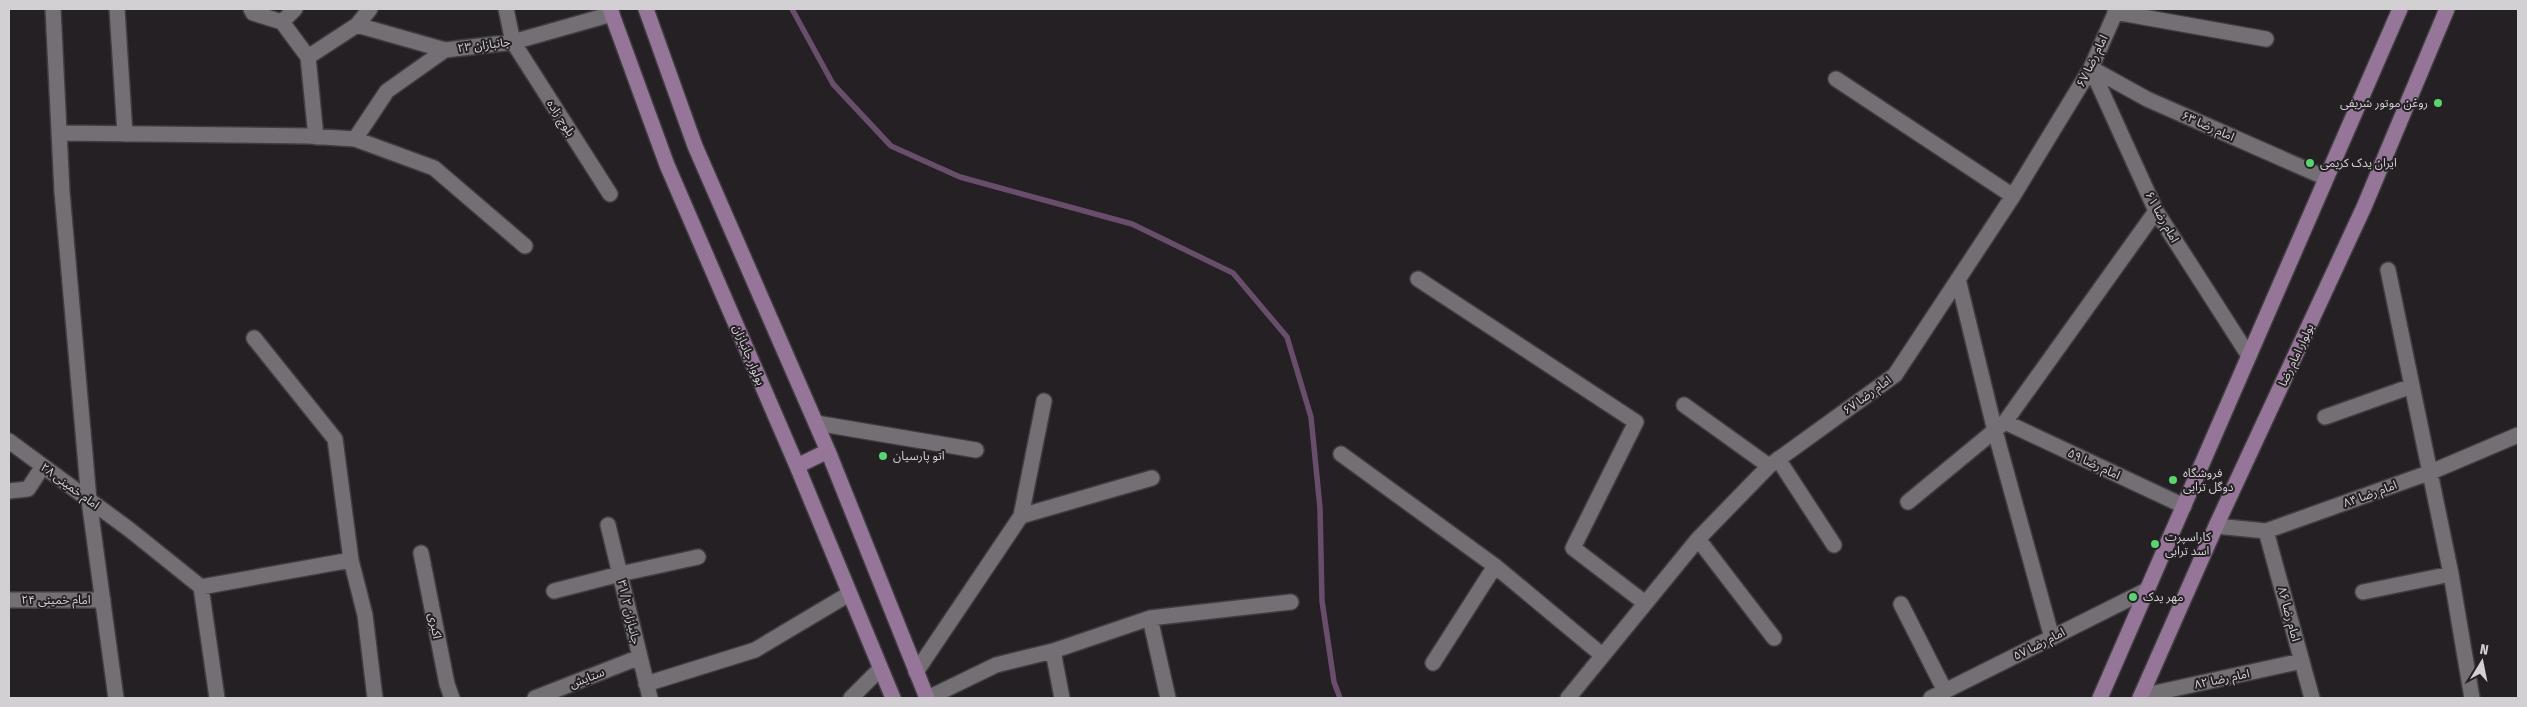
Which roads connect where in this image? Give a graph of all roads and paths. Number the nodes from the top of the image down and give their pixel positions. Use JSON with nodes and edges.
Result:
{"nodes":[{"id":1,"x":53,"y":9,"type":"edge"},
{"id":2,"x":117,"y":9,"type":"edge"},
{"id":3,"x":251,"y":9,"type":"edge"},
{"id":4,"x":295,"y":9,"type":"edge"},
{"id":5,"x":370,"y":9,"type":"edge"},
{"id":6,"x":506,"y":9,"type":"edge"},
{"id":7,"x":646,"y":9,"type":"edge"},
{"id":8,"x":2400,"y":9,"type":"edge"},
{"id":9,"x":2447,"y":9,"type":"edge"},
{"id":10,"x":2116,"y":10,"type":"edge"},
{"id":11,"x":611,"y":12,"type":"edge"},
{"id":12,"x":282,"y":22,"type":"junction"},
{"id":13,"x":357,"y":25,"type":"junction"},
{"id":14,"x":2266,"y":39,"type":"dead end"},
{"id":15,"x":513,"y":42,"type":"junction"},
{"id":16,"x":445,"y":50,"type":"junction"},
{"id":17,"x":308,"y":57,"type":"junction"},
{"id":18,"x":2091,"y":68,"type":"junction"},
{"id":19,"x":1836,"y":79,"type":"dead end"},
{"id":20,"x":59,"y":133,"type":"junction"},
{"id":21,"x":125,"y":134,"type":"junction"},
{"id":22,"x":316,"y":136,"type":"junction"},
{"id":23,"x":355,"y":139,"type":"junction"},
{"id":24,"x":2326,"y":178,"type":"junction"},
{"id":25,"x":610,"y":194,"type":"dead end"},
{"id":26,"x":2013,"y":196,"type":"junction"},
{"id":27,"x":2156,"y":212,"type":"junction"},
{"id":28,"x":525,"y":246,"type":"dead end"},
{"id":29,"x":2388,"y":270,"type":"dead end"},
{"id":30,"x":1418,"y":279,"type":"dead end"},
{"id":31,"x":1958,"y":279,"type":"junction"},
{"id":32,"x":254,"y":338,"type":"dead end"},
{"id":33,"x":2249,"y":356,"type":"junction"},
{"id":34,"x":2412,"y":386,"type":"junction"},
{"id":35,"x":1044,"y":401,"type":"dead end"},
{"id":36,"x":1684,"y":405,"type":"dead end"},
{"id":37,"x":2325,"y":417,"type":"dead end"},
{"id":38,"x":816,"y":423,"type":"junction"},
{"id":39,"x":2000,"y":426,"type":"junction"},
{"id":40,"x":2518,"y":435,"type":"edge"},
{"id":41,"x":9,"y":441,"type":"edge"},
{"id":42,"x":976,"y":450,"type":"dead end"},
{"id":43,"x":828,"y":451,"type":"junction"},
{"id":44,"x":1342,"y":454,"type":"dead end"},
{"id":45,"x":1773,"y":462,"type":"junction"},
{"id":46,"x":43,"y":466,"type":"junction"},
{"id":47,"x":797,"y":466,"type":"junction"},
{"id":48,"x":2431,"y":472,"type":"junction"},
{"id":49,"x":1152,"y":478,"type":"dead end"},
{"id":50,"x":9,"y":490,"type":"edge"},
{"id":51,"x":89,"y":500,"type":"junction"},
{"id":52,"x":1908,"y":502,"type":"dead end"},
{"id":53,"x":2184,"y":506,"type":"junction"},
{"id":54,"x":1021,"y":516,"type":"junction"},
{"id":55,"x":608,"y":525,"type":"dead end"},
{"id":56,"x":2216,"y":526,"type":"junction"},
{"id":57,"x":2266,"y":531,"type":"junction"},
{"id":58,"x":1698,"y":539,"type":"junction"},
{"id":59,"x":1834,"y":546,"type":"dead end"},
{"id":60,"x":421,"y":553,"type":"dead end"},
{"id":61,"x":698,"y":557,"type":"dead end"},
{"id":62,"x":351,"y":560,"type":"junction"},
{"id":63,"x":1495,"y":566,"type":"junction"},
{"id":64,"x":620,"y":574,"type":"junction"},
{"id":65,"x":2451,"y":574,"type":"junction"},
{"id":66,"x":201,"y":587,"type":"junction"},
{"id":67,"x":2147,"y":590,"type":"junction"},
{"id":68,"x":554,"y":591,"type":"dead end"},
{"id":69,"x":2363,"y":592,"type":"dead end"},
{"id":70,"x":849,"y":594,"type":"junction"},
{"id":71,"x":9,"y":600,"type":"edge"},
{"id":72,"x":103,"y":600,"type":"junction"},
{"id":73,"x":1291,"y":602,"type":"dead end"},
{"id":74,"x":1645,"y":603,"type":"junction"},
{"id":75,"x":1901,"y":604,"type":"dead end"},
{"id":76,"x":1150,"y":618,"type":"junction"},
{"id":77,"x":1774,"y":638,"type":"dead end"},
{"id":78,"x":2052,"y":638,"type":"junction"},
{"id":79,"x":1052,"y":652,"type":"junction"},
{"id":80,"x":1602,"y":655,"type":"junction"},
{"id":81,"x":640,"y":657,"type":"junction"},
{"id":82,"x":2302,"y":661,"type":"junction"},
{"id":83,"x":1433,"y":663,"type":"dead end"},
{"id":84,"x":880,"y":668,"type":"junction"},
{"id":85,"x":916,"y":672,"type":"junction"},
{"id":86,"x":648,"y":691,"type":"edge"},
{"id":87,"x":1938,"y":695,"type":"edge"},
{"id":88,"x":2141,"y":697,"type":"edge"},
{"id":89,"x":116,"y":698,"type":"edge"},
{"id":90,"x":217,"y":698,"type":"edge"},
{"id":91,"x":375,"y":698,"type":"edge"},
{"id":92,"x":452,"y":698,"type":"edge"},
{"id":93,"x":535,"y":698,"type":"edge"},
{"id":94,"x":851,"y":698,"type":"edge"},
{"id":95,"x":893,"y":698,"type":"edge"},
{"id":96,"x":927,"y":698,"type":"edge"},
{"id":97,"x":1062,"y":698,"type":"edge"},
{"id":98,"x":1168,"y":698,"type":"edge"},
{"id":99,"x":1568,"y":698,"type":"edge"},
{"id":100,"x":2100,"y":698,"type":"edge"},
{"id":101,"x":2312,"y":698,"type":"edge"},
{"id":102,"x":2472,"y":698,"type":"edge"}],
"edges":[{"from":1,"to":20,"type":"street"},
{"from":2,"to":21,"type":"street"},
{"from":3,"to":12,"type":"street"},
{"from":4,"to":12,"type":"street"},
{"from":5,"to":13,"type":"street"},
{"from":6,"to":15,"type":"street"},
{"from":7,"to":38,"type":"main road"},
{"from":8,"to":24,"type":"main road"},
{"from":9,"to":56,"type":"main road","name":"بولوار امام رضا"},
{"from":10,"to":14,"type":"street"},
{"from":10,"to":18,"type":"street","name":"امام رضا ۶۷"},
{"from":11,"to":15,"type":"street","name":"جانبازان ۲۳"},
{"from":11,"to":47,"type":"main road","name":"بولوار جانبازان"},
{"from":12,"to":17,"type":"street"},
{"from":13,"to":16,"type":"street","name":"جانبازان ۲۳"},
{"from":13,"to":17,"type":"street"},
{"from":15,"to":16,"type":"street","name":"جانبازان ۲۳"},
{"from":15,"to":25,"type":"street","name":"بلوچ زاده"},
{"from":16,"to":23,"type":"street"},
{"from":17,"to":22,"type":"street"},
{"from":18,"to":24,"type":"street","name":"امام رضا ۶۳"},
{"from":18,"to":26,"type":"street","name":"امام رضا ۶۷"},
{"from":18,"to":27,"type":"street","name":"امام رضا ۶۱"},
{"from":19,"to":26,"type":"street"},
{"from":20,"to":21,"type":"street"},
{"from":20,"to":51,"type":"street"},
{"from":21,"to":22,"type":"street"},
{"from":22,"to":23,"type":"street"},
{"from":23,"to":28,"type":"street"},
{"from":24,"to":33,"type":"main road"},
{"from":26,"to":31,"type":"street","name":"امام رضا ۶۷"},
{"from":27,"to":33,"type":"street","name":"امام رضا ۶۱"},
{"from":27,"to":39,"type":"street"},
{"from":29,"to":34,"type":"street"},
{"from":30,"to":74,"type":"street"},
{"from":31,"to":39,"type":"street"},
{"from":31,"to":45,"type":"street","name":"امام رضا ۶۷"},
{"from":32,"to":62,"type":"street"},
{"from":33,"to":53,"type":"main road"},
{"from":34,"to":37,"type":"street"},
{"from":34,"to":48,"type":"street"},
{"from":35,"to":54,"type":"street"},
{"from":36,"to":45,"type":"street"},
{"from":38,"to":42,"type":"street"},
{"from":38,"to":43,"type":"main road"},
{"from":39,"to":52,"type":"street"},
{"from":39,"to":53,"type":"street","name":"امام رضا ۵۹"},
{"from":39,"to":78,"type":"street"},
{"from":40,"to":48,"type":"street","name":"امام رضا ۸۴"},
{"from":41,"to":46,"type":"street","name":"امام خمینی ۲۸"},
{"from":43,"to":47,"type":"main road"},
{"from":43,"to":85,"type":"main road"},
{"from":44,"to":63,"type":"street"},
{"from":45,"to":58,"type":"street","name":"امام رضا ۶۷"},
{"from":45,"to":59,"type":"street"},
{"from":46,"to":50,"type":"street"},
{"from":46,"to":51,"type":"street","name":"امام خمینی ۲۸"},
{"from":47,"to":70,"type":"main road","name":"بولوار جانبازان"},
{"from":48,"to":57,"type":"street","name":"امام رضا ۸۴"},
{"from":48,"to":65,"type":"street"},
{"from":49,"to":54,"type":"street"},
{"from":51,"to":66,"type":"street","name":"امام خمینی ۲۸"},
{"from":51,"to":72,"type":"street"},
{"from":53,"to":67,"type":"main road"},
{"from":54,"to":85,"type":"street"},
{"from":55,"to":64,"type":"street","name":"جانبازان ۳۱/۲"},
{"from":56,"to":57,"type":"street","name":"امام رضا ۸۴"},
{"from":56,"to":88,"type":"main road","name":"بولوار امام رضا"},
{"from":57,"to":82,"type":"street","name":"امام رضا ۸۶"},
{"from":58,"to":74,"type":"street","name":"امام رضا ۶۷"},
{"from":58,"to":77,"type":"street"},
{"from":60,"to":92,"type":"street","name":"اکبری"},
{"from":61,"to":64,"type":"street"},
{"from":62,"to":66,"type":"street"},
{"from":62,"to":91,"type":"street"},
{"from":63,"to":80,"type":"street"},
{"from":63,"to":83,"type":"street"},
{"from":64,"to":68,"type":"street"},
{"from":64,"to":81,"type":"street","name":"جانبازان ۳۱/۲"},
{"from":65,"to":69,"type":"street"},
{"from":65,"to":102,"type":"street"},
{"from":66,"to":90,"type":"street"},
{"from":67,"to":78,"type":"street","name":"امام رضا ۵۷"},
{"from":67,"to":100,"type":"main road"},
{"from":70,"to":84,"type":"main road","name":"بولوار جانبازان"},
{"from":70,"to":86,"type":"street"},
{"from":71,"to":72,"type":"street","name":"امام خمینی ۲۴"},
{"from":72,"to":89,"type":"street"},
{"from":73,"to":76,"type":"street"},
{"from":74,"to":80,"type":"street","name":"امام رضا ۶۷"},
{"from":75,"to":87,"type":"street"},
{"from":76,"to":79,"type":"street"},
{"from":76,"to":98,"type":"street"},
{"from":78,"to":87,"type":"street","name":"امام رضا ۵۷"},
{"from":79,"to":96,"type":"street"},
{"from":79,"to":97,"type":"street"},
{"from":80,"to":99,"type":"street","name":"امام رضا ۶۷"},
{"from":81,"to":86,"type":"street","name":"جانبازان ۳۱/۲"},
{"from":81,"to":93,"type":"street","name":"ستایش"},
{"from":82,"to":88,"type":"street","name":"امام رضا ۸۲"},
{"from":82,"to":101,"type":"street","name":"امام رضا ۸۶"},
{"from":84,"to":94,"type":"street"},
{"from":84,"to":95,"type":"main road","name":"بولوار جانبازان"},
{"from":85,"to":96,"type":"main road"}]}
